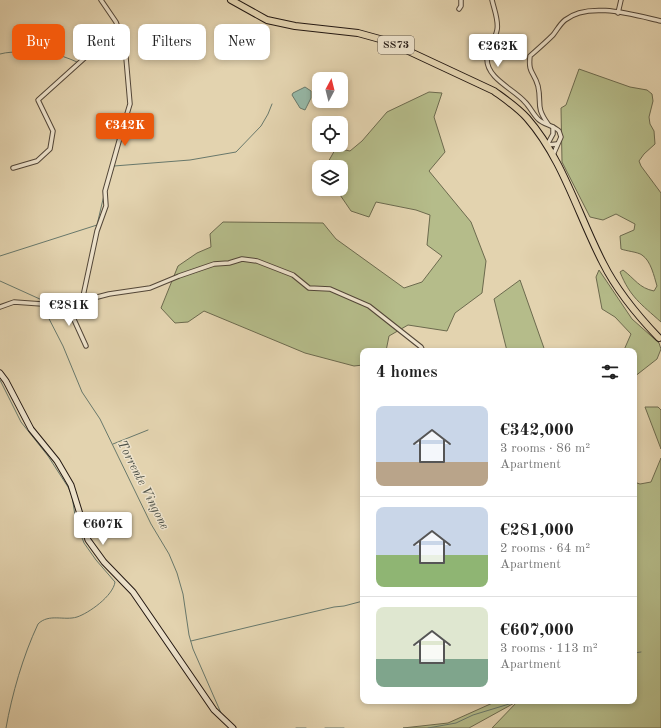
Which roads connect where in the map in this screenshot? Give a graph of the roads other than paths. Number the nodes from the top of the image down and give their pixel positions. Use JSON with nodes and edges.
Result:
{"nodes":[{"id":1,"x":101,"y":0,"type":"edge"},
{"id":2,"x":231,"y":0,"type":"edge"},
{"id":3,"x":461,"y":0,"type":"edge"},
{"id":4,"x":492,"y":0,"type":"edge"},
{"id":5,"x":621,"y":0,"type":"edge"},
{"id":6,"x":459,"y":10,"type":"dead end"},
{"id":7,"x":618,"y":13,"type":"junction"},
{"id":8,"x":661,"y":21,"type":"edge"},
{"id":9,"x":117,"y":24,"type":"edge"},
{"id":10,"x":82,"y":60,"type":"edge"},
{"id":11,"x":126,"y":60,"type":"edge"},
{"id":12,"x":548,"y":124,"type":"junction"},
{"id":13,"x":553,"y":127,"type":"junction"},
{"id":14,"x":541,"y":136,"type":"junction"},
{"id":15,"x":551,"y":138,"type":"junction"},
{"id":16,"x":557,"y":144,"type":"junction"},
{"id":17,"x":547,"y":145,"type":"junction"},
{"id":18,"x":553,"y":156,"type":"junction"},
{"id":19,"x":13,"y":168,"type":"dead end"},
{"id":20,"x":82,"y":301,"type":"junction"},
{"id":21,"x":66,"y":302,"type":"junction"},
{"id":22,"x":0,"y":307,"type":"edge"},
{"id":23,"x":659,"y":338,"type":"dead end"},
{"id":24,"x":86,"y":346,"type":"dead end"},
{"id":25,"x":422,"y":348,"type":"edge"},
{"id":26,"x":0,"y":373,"type":"edge"},
{"id":27,"x":234,"y":728,"type":"edge"}],
"edges":[{"from":1,"to":9,"type":"street"},
{"from":2,"to":14,"type":"main road","number":"SS73"},
{"from":3,"to":6,"type":"street"},
{"from":4,"to":12,"type":"street"},
{"from":5,"to":7,"type":"street"},
{"from":7,"to":8,"type":"street"},
{"from":7,"to":12,"type":"street"},
{"from":10,"to":19,"type":"street"},
{"from":11,"to":20,"type":"street"},
{"from":12,"to":13,"type":"street"},
{"from":13,"to":15,"type":"street"},
{"from":13,"to":16,"type":"street"},
{"from":14,"to":15,"type":"street"},
{"from":14,"to":17,"type":"main road","number":"SS73"},
{"from":15,"to":17,"type":"street"},
{"from":16,"to":17,"type":"street"},
{"from":16,"to":18,"type":"street"},
{"from":17,"to":18,"type":"main road","number":"SS73"},
{"from":18,"to":23,"type":"main road","number":"SS73"},
{"from":20,"to":21,"type":"street"},
{"from":20,"to":25,"type":"street"},
{"from":21,"to":22,"type":"street"},
{"from":21,"to":24,"type":"street"},
{"from":26,"to":27,"type":"street"}]}
